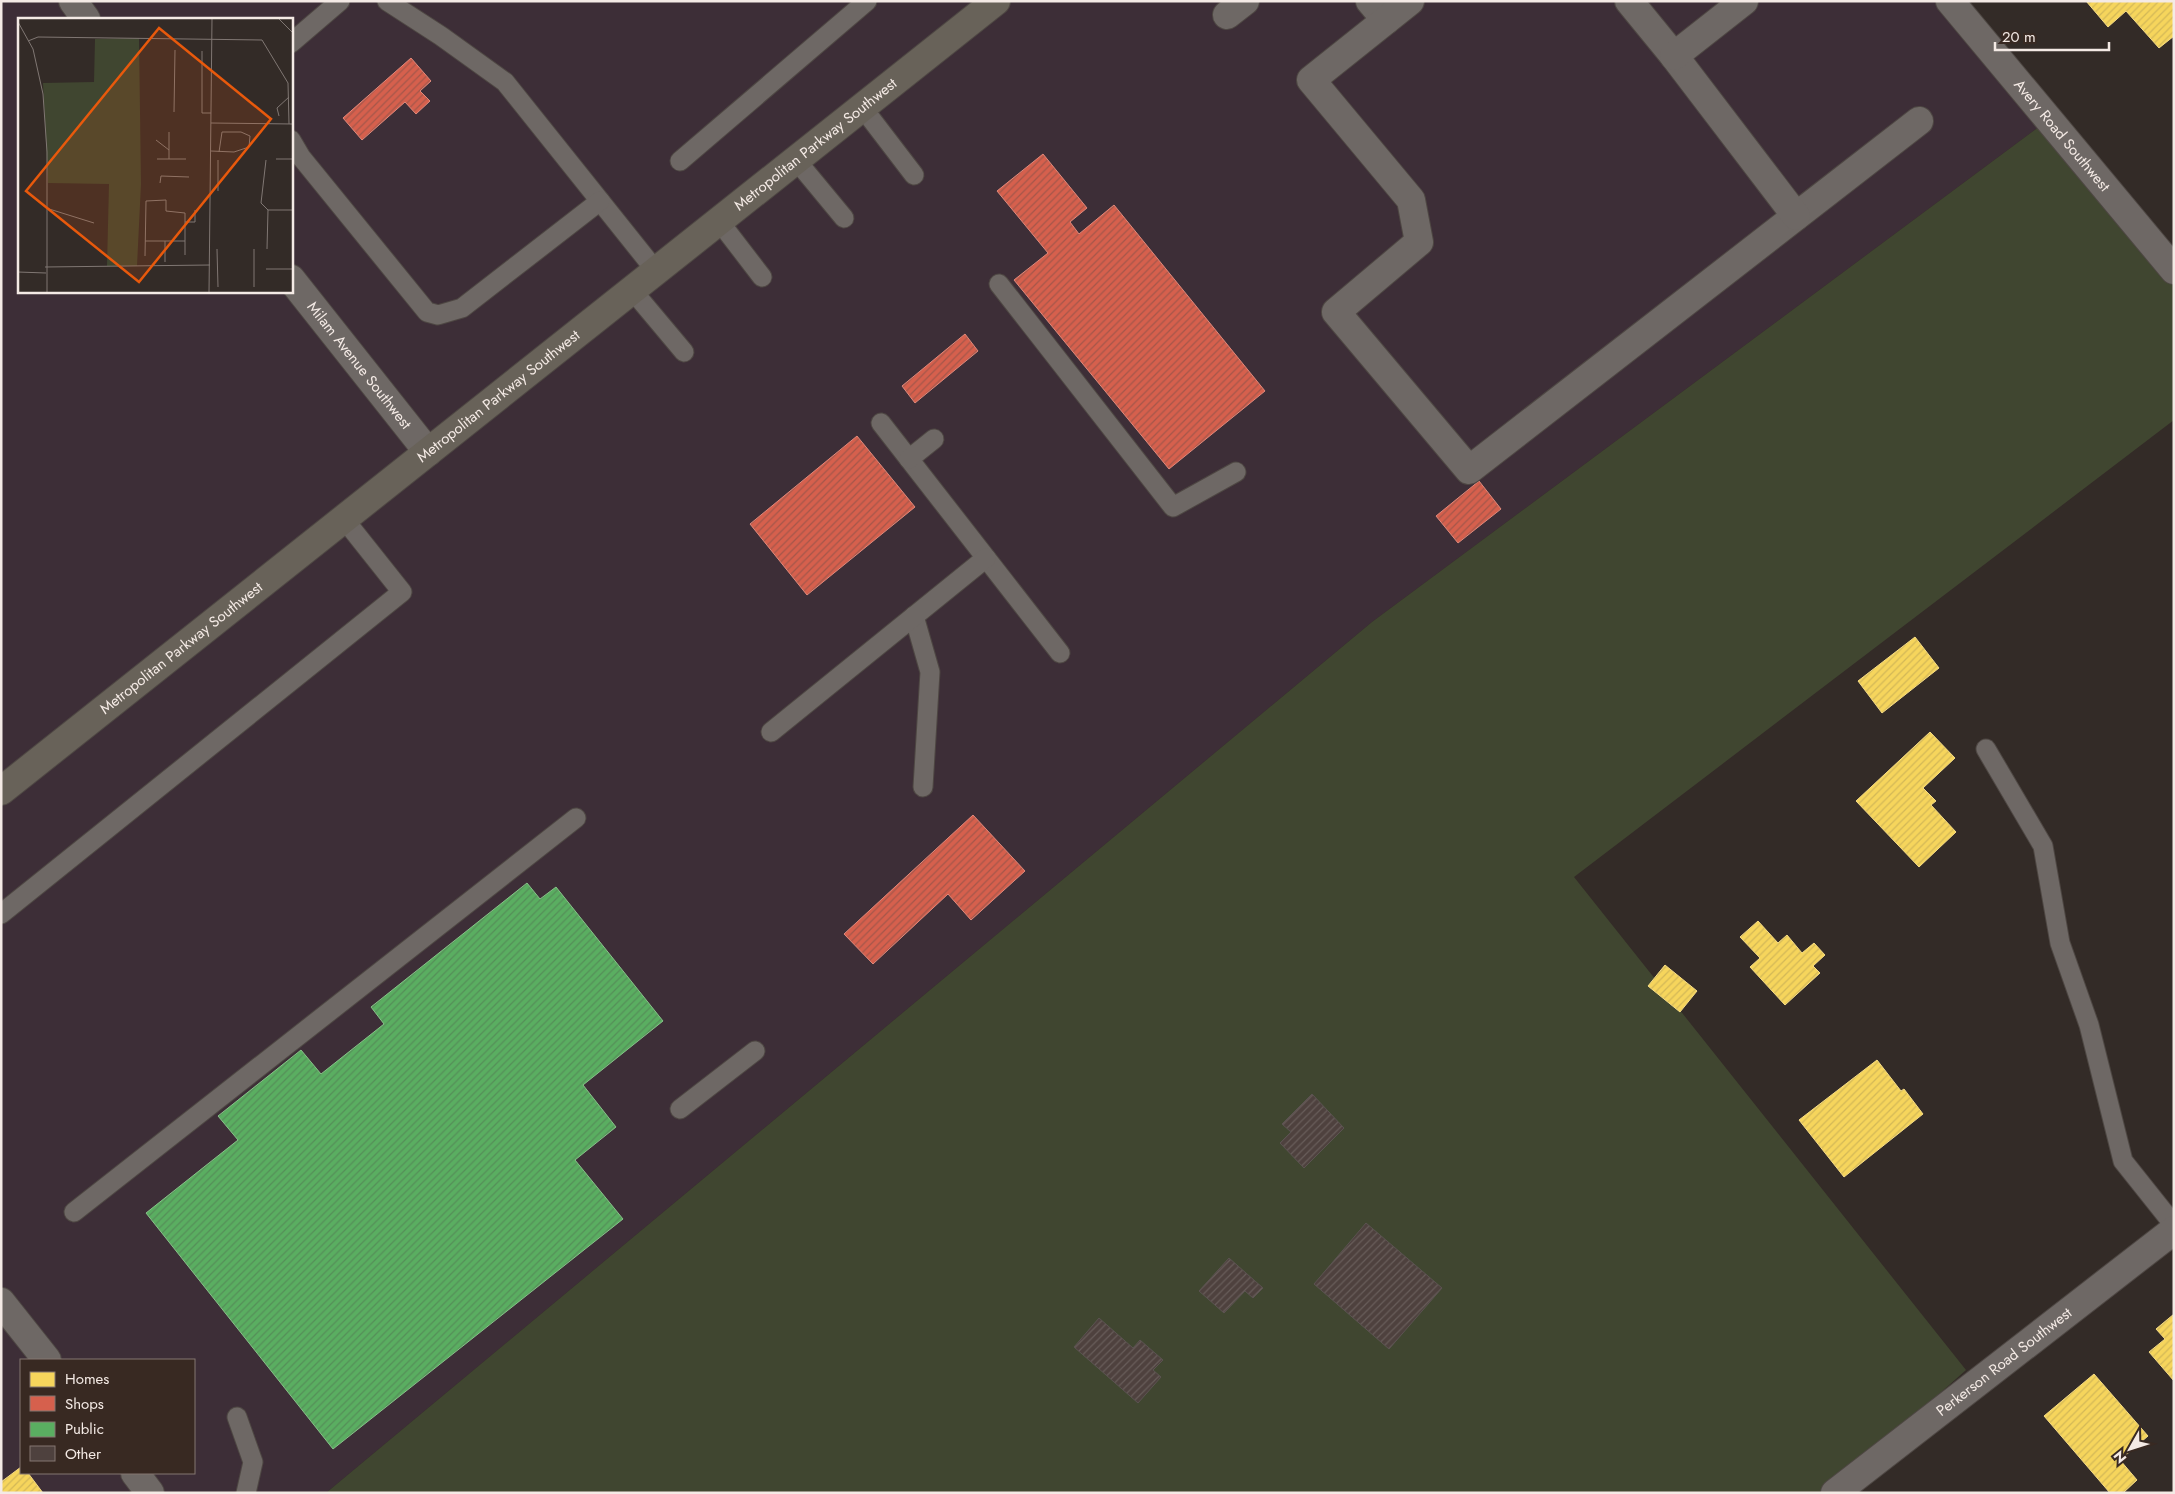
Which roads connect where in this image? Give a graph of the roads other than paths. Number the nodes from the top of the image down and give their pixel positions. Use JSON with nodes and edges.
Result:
{"nodes":[{"id":1,"x":73,"y":1,"type":"edge"},
{"id":2,"x":340,"y":1,"type":"edge"},
{"id":3,"x":387,"y":1,"type":"edge"},
{"id":4,"x":868,"y":1,"type":"edge"},
{"id":5,"x":996,"y":1,"type":"edge"},
{"id":6,"x":1410,"y":1,"type":"edge"},
{"id":7,"x":1629,"y":1,"type":"edge"},
{"id":8,"x":1744,"y":1,"type":"edge"},
{"id":9,"x":1950,"y":1,"type":"edge"},
{"id":10,"x":1378,"y":11,"type":"edge"},
{"id":11,"x":85,"y":18,"type":"edge"},
{"id":12,"x":292,"y":42,"type":"edge"},
{"id":13,"x":1674,"y":56,"type":"junction"},
{"id":14,"x":862,"y":107,"type":"junction"},
{"id":15,"x":1919,"y":121,"type":"dead end"},
{"id":16,"x":292,"y":142,"type":"edge"},
{"id":17,"x":796,"y":160,"type":"junction"},
{"id":18,"x":680,"y":161,"type":"dead end"},
{"id":19,"x":914,"y":176,"type":"dead end"},
{"id":20,"x":600,"y":201,"type":"junction"},
{"id":21,"x":1796,"y":216,"type":"junction"},
{"id":22,"x":844,"y":218,"type":"dead end"},
{"id":23,"x":719,"y":221,"type":"junction"},
{"id":24,"x":2174,"y":270,"type":"edge"},
{"id":25,"x":656,"y":271,"type":"junction"},
{"id":26,"x":762,"y":277,"type":"dead end"},
{"id":27,"x":292,"y":280,"type":"edge"},
{"id":28,"x":999,"y":284,"type":"dead end"},
{"id":29,"x":632,"y":290,"type":"junction"},
{"id":30,"x":684,"y":352,"type":"dead end"},
{"id":31,"x":880,"y":423,"type":"dead end"},
{"id":32,"x":934,"y":439,"type":"dead end"},
{"id":33,"x":428,"y":452,"type":"junction"},
{"id":34,"x":909,"y":459,"type":"junction"},
{"id":35,"x":1236,"y":472,"type":"dead end"},
{"id":36,"x":344,"y":519,"type":"junction"},
{"id":37,"x":986,"y":558,"type":"junction"},
{"id":38,"x":914,"y":616,"type":"junction"},
{"id":39,"x":1060,"y":653,"type":"dead end"},
{"id":40,"x":771,"y":732,"type":"dead end"},
{"id":41,"x":1986,"y":749,"type":"dead end"},
{"id":42,"x":923,"y":787,"type":"dead end"},
{"id":43,"x":1,"y":791,"type":"edge"},
{"id":44,"x":576,"y":818,"type":"dead end"},
{"id":45,"x":1,"y":914,"type":"edge"},
{"id":46,"x":755,"y":1051,"type":"dead end"},
{"id":47,"x":680,"y":1109,"type":"dead end"},
{"id":48,"x":74,"y":1212,"type":"dead end"},
{"id":49,"x":2174,"y":1225,"type":"edge"},
{"id":50,"x":2174,"y":1230,"type":"edge"},
{"id":51,"x":1,"y":1302,"type":"edge"},
{"id":52,"x":46,"y":1359,"type":"edge"},
{"id":53,"x":237,"y":1417,"type":"dead end"},
{"id":54,"x":136,"y":1474,"type":"edge"},
{"id":55,"x":150,"y":1493,"type":"edge"},
{"id":56,"x":246,"y":1493,"type":"edge"},
{"id":57,"x":1835,"y":1493,"type":"edge"}],
"edges":[{"from":1,"to":11,"type":"street"},
{"from":2,"to":12,"type":"lane"},
{"from":3,"to":20,"type":"lane"},
{"from":4,"to":18,"type":"lane"},
{"from":5,"to":14,"type":"main road","name":"Metropolitan Parkway Southwest"},
{"from":6,"to":10,"type":"street"},
{"from":7,"to":13,"type":"street"},
{"from":8,"to":13,"type":"street"},
{"from":9,"to":24,"type":"street","name":"Avery Road Southwest"},
{"from":10,"to":21,"type":"street"},
{"from":13,"to":21,"type":"street"},
{"from":14,"to":17,"type":"main road","name":"Metropolitan Parkway Southwest"},
{"from":14,"to":19,"type":"lane"},
{"from":15,"to":21,"type":"street"},
{"from":16,"to":20,"type":"lane"},
{"from":17,"to":22,"type":"lane"},
{"from":17,"to":23,"type":"main road","name":"Metropolitan Parkway Southwest"},
{"from":20,"to":25,"type":"lane"},
{"from":23,"to":25,"type":"main road","name":"Metropolitan Parkway Southwest"},
{"from":23,"to":26,"type":"lane"},
{"from":25,"to":29,"type":"main road","name":"Metropolitan Parkway Southwest"},
{"from":27,"to":33,"type":"street","name":"Milam Avenue Southwest"},
{"from":28,"to":35,"type":"lane"},
{"from":29,"to":30,"type":"lane"},
{"from":29,"to":33,"type":"main road","name":"Metropolitan Parkway Southwest"},
{"from":31,"to":34,"type":"lane"},
{"from":32,"to":34,"type":"lane"},
{"from":33,"to":36,"type":"main road","name":"Metropolitan Parkway Southwest"},
{"from":34,"to":37,"type":"lane"},
{"from":36,"to":43,"type":"main road","name":"Metropolitan Parkway Southwest"},
{"from":36,"to":45,"type":"lane"},
{"from":37,"to":38,"type":"lane"},
{"from":37,"to":39,"type":"lane"},
{"from":38,"to":40,"type":"lane"},
{"from":38,"to":42,"type":"lane"},
{"from":41,"to":49,"type":"lane"},
{"from":44,"to":48,"type":"lane"},
{"from":46,"to":47,"type":"lane"},
{"from":50,"to":57,"type":"street","name":"Perkerson Road Southwest"},
{"from":51,"to":52,"type":"street"},
{"from":53,"to":56,"type":"lane"},
{"from":54,"to":55,"type":"street"}]}
